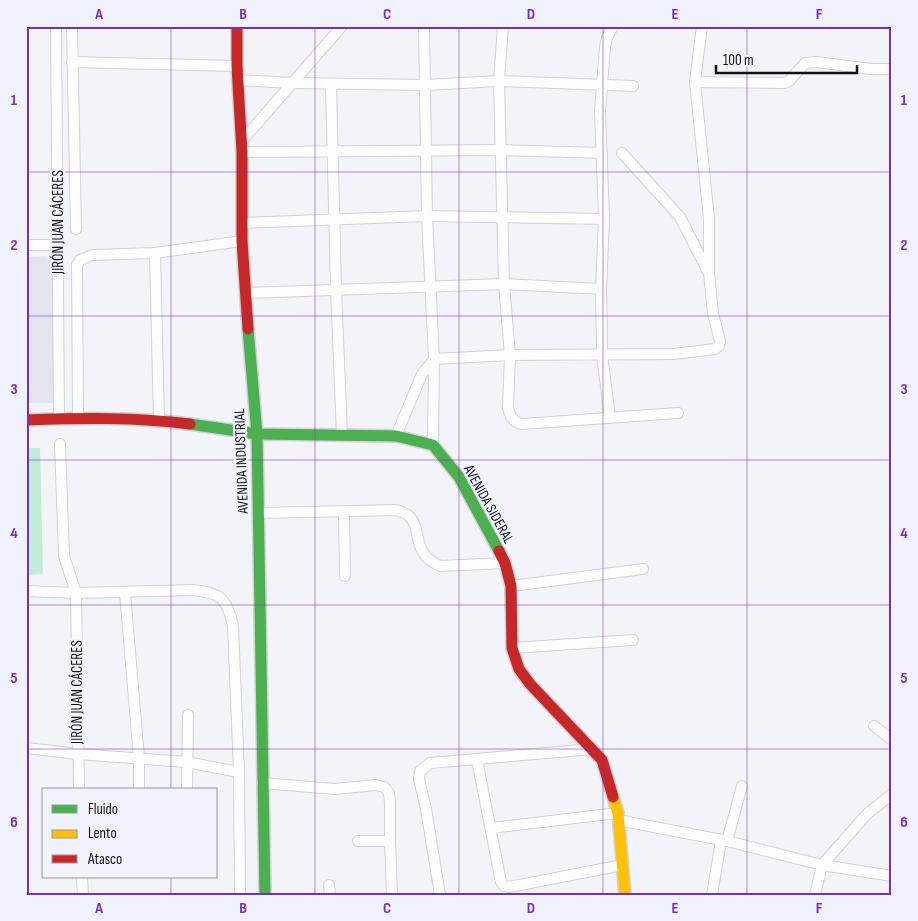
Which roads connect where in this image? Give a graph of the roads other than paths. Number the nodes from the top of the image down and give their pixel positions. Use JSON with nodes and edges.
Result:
{"nodes":[{"id":1,"x":56,"y":26,"type":"edge"},
{"id":2,"x":72,"y":26,"type":"edge"},
{"id":3,"x":237,"y":26,"type":"edge"},
{"id":4,"x":342,"y":26,"type":"edge"},
{"id":5,"x":424,"y":26,"type":"edge"},
{"id":6,"x":503,"y":26,"type":"edge"},
{"id":7,"x":613,"y":26,"type":"edge"},
{"id":8,"x":702,"y":26,"type":"edge"},
{"id":9,"x":72,"y":62,"type":"junction"},
{"id":10,"x":237,"y":66,"type":"junction"},
{"id":11,"x":892,"y":69,"type":"edge"},
{"id":12,"x":238,"y":80,"type":"junction"},
{"id":13,"x":499,"y":81,"type":"junction"},
{"id":14,"x":695,"y":82,"type":"junction"},
{"id":15,"x":293,"y":83,"type":"junction"},
{"id":16,"x":331,"y":84,"type":"junction"},
{"id":17,"x":601,"y":84,"type":"junction"},
{"id":18,"x":426,"y":85,"type":"junction"},
{"id":19,"x":633,"y":86,"type":"dead end"},
{"id":20,"x":242,"y":147,"type":"junction"},
{"id":21,"x":501,"y":150,"type":"junction"},
{"id":22,"x":426,"y":151,"type":"junction"},
{"id":23,"x":332,"y":152,"type":"junction"},
{"id":24,"x":602,"y":153,"type":"junction"},
{"id":25,"x":622,"y":153,"type":"dead end"},
{"id":26,"x":427,"y":216,"type":"junction"},
{"id":27,"x":502,"y":217,"type":"junction"},
{"id":28,"x":334,"y":220,"type":"junction"},
{"id":29,"x":604,"y":220,"type":"junction"},
{"id":30,"x":242,"y":223,"type":"junction"},
{"id":31,"x":76,"y":229,"type":"dead end"},
{"id":32,"x":242,"y":241,"type":"junction"},
{"id":33,"x":26,"y":245,"type":"edge"},
{"id":34,"x":58,"y":245,"type":"junction"},
{"id":35,"x":155,"y":253,"type":"junction"},
{"id":36,"x":709,"y":273,"type":"junction"},
{"id":37,"x":504,"y":284,"type":"junction"},
{"id":38,"x":430,"y":288,"type":"junction"},
{"id":39,"x":336,"y":289,"type":"junction"},
{"id":40,"x":601,"y":289,"type":"junction"},
{"id":41,"x":244,"y":293,"type":"junction"},
{"id":42,"x":510,"y":355,"type":"junction"},
{"id":43,"x":602,"y":355,"type":"junction"},
{"id":44,"x":434,"y":359,"type":"junction"},
{"id":45,"x":678,"y":413,"type":"dead end"},
{"id":46,"x":59,"y":418,"type":"junction"},
{"id":47,"x":78,"y":418,"type":"junction"},
{"id":48,"x":610,"y":418,"type":"junction"},
{"id":49,"x":26,"y":420,"type":"edge"},
{"id":50,"x":159,"y":420,"type":"junction"},
{"id":51,"x":257,"y":434,"type":"junction"},
{"id":52,"x":342,"y":435,"type":"junction"},
{"id":53,"x":396,"y":436,"type":"junction"},
{"id":54,"x":60,"y":444,"type":"dead end"},
{"id":55,"x":433,"y":445,"type":"junction"},
{"id":56,"x":344,"y":512,"type":"junction"},
{"id":57,"x":259,"y":513,"type":"junction"},
{"id":58,"x":505,"y":563,"type":"junction"},
{"id":59,"x":643,"y":569,"type":"dead end"},
{"id":60,"x":345,"y":576,"type":"dead end"},
{"id":61,"x":511,"y":586,"type":"junction"},
{"id":62,"x":26,"y":591,"type":"edge"},
{"id":63,"x":76,"y":593,"type":"junction"},
{"id":64,"x":125,"y":593,"type":"junction"},
{"id":65,"x":632,"y":640,"type":"dead end"},
{"id":66,"x":512,"y":648,"type":"junction"},
{"id":67,"x":188,"y":715,"type":"dead end"},
{"id":68,"x":874,"y":726,"type":"dead end"},
{"id":69,"x":892,"y":740,"type":"edge"},
{"id":70,"x":26,"y":748,"type":"edge"},
{"id":71,"x":593,"y":749,"type":"junction"},
{"id":72,"x":78,"y":754,"type":"junction"},
{"id":73,"x":139,"y":758,"type":"junction"},
{"id":74,"x":477,"y":760,"type":"junction"},
{"id":75,"x":186,"y":762,"type":"junction"},
{"id":76,"x":239,"y":772,"type":"junction"},
{"id":77,"x":262,"y":783,"type":"junction"},
{"id":78,"x":742,"y":786,"type":"dead end"},
{"id":79,"x":79,"y":788,"type":"edge"},
{"id":80,"x":138,"y":788,"type":"edge"},
{"id":81,"x":187,"y":788,"type":"edge"},
{"id":82,"x":892,"y":794,"type":"edge"},
{"id":83,"x":618,"y":816,"type":"junction"},
{"id":84,"x":491,"y":828,"type":"junction"},
{"id":85,"x":358,"y":841,"type":"dead end"},
{"id":86,"x":390,"y":841,"type":"junction"},
{"id":87,"x":724,"y":841,"type":"junction"},
{"id":88,"x":623,"y":865,"type":"junction"},
{"id":89,"x":822,"y":866,"type":"junction"},
{"id":90,"x":892,"y":876,"type":"edge"},
{"id":91,"x":82,"y":878,"type":"edge"},
{"id":92,"x":83,"y":895,"type":"edge"},
{"id":93,"x":240,"y":895,"type":"edge"},
{"id":94,"x":265,"y":895,"type":"edge"},
{"id":95,"x":392,"y":895,"type":"edge"},
{"id":96,"x":440,"y":895,"type":"edge"},
{"id":97,"x":625,"y":895,"type":"edge"},
{"id":98,"x":712,"y":895,"type":"edge"},
{"id":99,"x":815,"y":895,"type":"edge"}],
"edges":[{"from":1,"to":34,"type":"street","name":"JIRÓN JUAN CÁCERES"},
{"from":2,"to":9,"type":"street","name":"JIRÓN JUAN CÁCERES"},
{"from":3,"to":10,"type":"street","name":"AVENIDA INDUSTRIAL"},
{"from":4,"to":15,"type":"street"},
{"from":5,"to":18,"type":"street"},
{"from":6,"to":13,"type":"street"},
{"from":7,"to":17,"type":"street"},
{"from":8,"to":14,"type":"street"},
{"from":9,"to":10,"type":"street"},
{"from":9,"to":31,"type":"street","name":"JIRÓN JUAN CÁCERES"},
{"from":10,"to":12,"type":"street","name":"AVENIDA INDUSTRIAL"},
{"from":11,"to":14,"type":"street"},
{"from":12,"to":15,"type":"street"},
{"from":12,"to":20,"type":"street","name":"AVENIDA INDUSTRIAL"},
{"from":13,"to":17,"type":"street"},
{"from":13,"to":18,"type":"street"},
{"from":13,"to":21,"type":"street"},
{"from":14,"to":36,"type":"street"},
{"from":15,"to":16,"type":"street"},
{"from":15,"to":20,"type":"street"},
{"from":16,"to":18,"type":"street"},
{"from":16,"to":23,"type":"street"},
{"from":17,"to":19,"type":"street"},
{"from":17,"to":24,"type":"street"},
{"from":18,"to":22,"type":"street"},
{"from":20,"to":23,"type":"street"},
{"from":20,"to":30,"type":"street","name":"AVENIDA INDUSTRIAL"},
{"from":21,"to":22,"type":"street"},
{"from":21,"to":24,"type":"street"},
{"from":21,"to":27,"type":"street"},
{"from":22,"to":23,"type":"street"},
{"from":22,"to":26,"type":"street"},
{"from":23,"to":28,"type":"street"},
{"from":24,"to":29,"type":"street"},
{"from":25,"to":36,"type":"street"},
{"from":26,"to":27,"type":"street"},
{"from":26,"to":28,"type":"street"},
{"from":26,"to":38,"type":"street"},
{"from":27,"to":29,"type":"street"},
{"from":27,"to":37,"type":"street"},
{"from":28,"to":30,"type":"street"},
{"from":28,"to":39,"type":"street"},
{"from":29,"to":40,"type":"street"},
{"from":30,"to":32,"type":"street","name":"AVENIDA INDUSTRIAL"},
{"from":32,"to":35,"type":"street"},
{"from":32,"to":41,"type":"street","name":"AVENIDA INDUSTRIAL"},
{"from":33,"to":34,"type":"street"},
{"from":34,"to":46,"type":"street","name":"JIRÓN JUAN CÁCERES"},
{"from":35,"to":47,"type":"street"},
{"from":35,"to":50,"type":"street"},
{"from":36,"to":43,"type":"street"},
{"from":37,"to":38,"type":"street"},
{"from":37,"to":40,"type":"street"},
{"from":37,"to":42,"type":"street"},
{"from":38,"to":39,"type":"street"},
{"from":38,"to":44,"type":"street"},
{"from":39,"to":41,"type":"street"},
{"from":39,"to":52,"type":"street"},
{"from":40,"to":43,"type":"street"},
{"from":41,"to":51,"type":"street","name":"AVENIDA INDUSTRIAL"},
{"from":42,"to":43,"type":"street"},
{"from":42,"to":44,"type":"street"},
{"from":42,"to":48,"type":"street"},
{"from":43,"to":48,"type":"street"},
{"from":44,"to":53,"type":"street"},
{"from":44,"to":55,"type":"street"},
{"from":45,"to":48,"type":"street"},
{"from":46,"to":47,"type":"street"},
{"from":46,"to":49,"type":"street"},
{"from":47,"to":50,"type":"street"},
{"from":50,"to":51,"type":"street"},
{"from":51,"to":52,"type":"street"},
{"from":51,"to":57,"type":"street","name":"AVENIDA INDUSTRIAL"},
{"from":52,"to":53,"type":"street"},
{"from":53,"to":55,"type":"street"},
{"from":54,"to":63,"type":"street","name":"JIRÓN JUAN CÁCERES"},
{"from":55,"to":58,"type":"street","name":"AVENIDA SIDERAL"},
{"from":56,"to":57,"type":"street"},
{"from":56,"to":58,"type":"street"},
{"from":56,"to":60,"type":"street"},
{"from":57,"to":77,"type":"street","name":"AVENIDA INDUSTRIAL"},
{"from":58,"to":61,"type":"street","name":"AVENIDA SIDERAL"},
{"from":59,"to":61,"type":"street"},
{"from":61,"to":66,"type":"street","name":"AVENIDA SIDERAL"},
{"from":62,"to":63,"type":"street"},
{"from":63,"to":64,"type":"street"},
{"from":63,"to":72,"type":"street","name":"JIRÓN JUAN CÁCERES"},
{"from":64,"to":73,"type":"street"},
{"from":64,"to":76,"type":"street"},
{"from":65,"to":66,"type":"street"},
{"from":66,"to":71,"type":"street","name":"AVENIDA SIDERAL"},
{"from":67,"to":75,"type":"street"},
{"from":68,"to":69,"type":"street"},
{"from":70,"to":72,"type":"street"},
{"from":71,"to":74,"type":"street"},
{"from":71,"to":83,"type":"street","name":"AVENIDA SIDERAL"},
{"from":72,"to":73,"type":"street"},
{"from":72,"to":79,"type":"street","name":"JIRÓN JUAN CÁCERES"},
{"from":73,"to":75,"type":"street"},
{"from":73,"to":80,"type":"street"},
{"from":74,"to":84,"type":"street"},
{"from":74,"to":96,"type":"street"},
{"from":75,"to":76,"type":"street"},
{"from":75,"to":81,"type":"street"},
{"from":76,"to":93,"type":"street"},
{"from":77,"to":86,"type":"street"},
{"from":77,"to":94,"type":"street","name":"AVENIDA INDUSTRIAL"},
{"from":78,"to":87,"type":"street"},
{"from":82,"to":89,"type":"street"},
{"from":83,"to":84,"type":"street"},
{"from":83,"to":87,"type":"street"},
{"from":83,"to":88,"type":"street","name":"AVENIDA SIDERAL"},
{"from":84,"to":88,"type":"street"},
{"from":85,"to":86,"type":"street"},
{"from":86,"to":95,"type":"street"},
{"from":87,"to":89,"type":"street"},
{"from":87,"to":98,"type":"street"},
{"from":88,"to":97,"type":"street","name":"AVENIDA SIDERAL"},
{"from":89,"to":90,"type":"street"},
{"from":89,"to":99,"type":"street"},
{"from":91,"to":92,"type":"street"}]}
